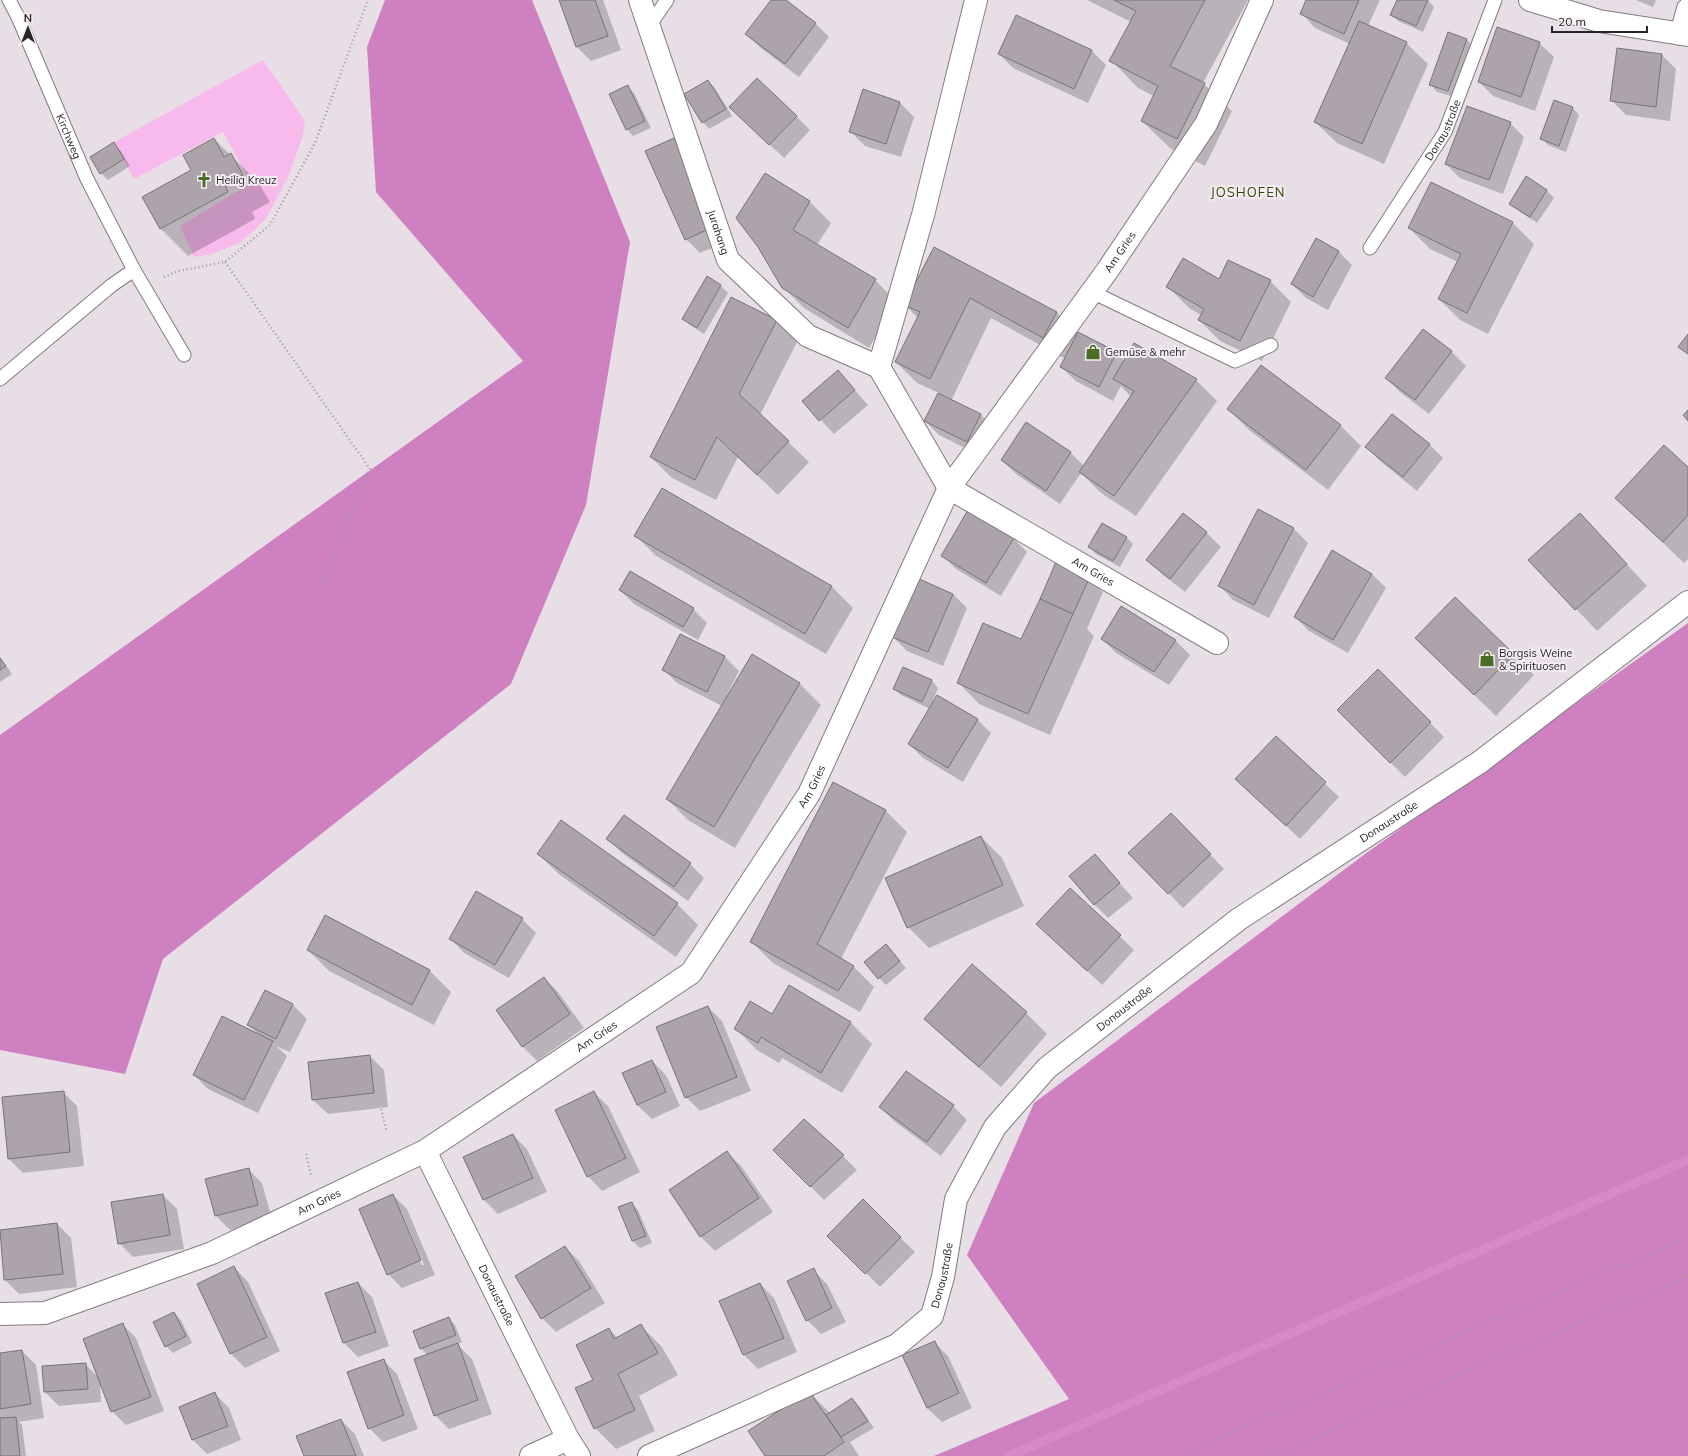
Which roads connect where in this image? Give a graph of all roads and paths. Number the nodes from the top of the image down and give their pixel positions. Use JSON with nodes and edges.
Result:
{"nodes":[{"id":1,"x":9,"y":0,"type":"edge"},
{"id":2,"x":368,"y":0,"type":"edge"},
{"id":3,"x":640,"y":0,"type":"edge"},
{"id":4,"x":667,"y":0,"type":"edge"},
{"id":5,"x":976,"y":0,"type":"edge"},
{"id":6,"x":1262,"y":0,"type":"edge"},
{"id":7,"x":1495,"y":0,"type":"edge"},
{"id":8,"x":1530,"y":0,"type":"edge"},
{"id":9,"x":1688,"y":9,"type":"edge"},
{"id":10,"x":649,"y":26,"type":"junction"},
{"id":11,"x":1685,"y":35,"type":"edge"},
{"id":12,"x":1370,"y":248,"type":"dead end"},
{"id":13,"x":224,"y":262,"type":"junction"},
{"id":14,"x":134,"y":270,"type":"junction"},
{"id":15,"x":142,"y":284,"type":"junction"},
{"id":16,"x":1092,"y":292,"type":"junction"},
{"id":17,"x":1271,"y":345,"type":"dead end"},
{"id":18,"x":184,"y":354,"type":"dead end"},
{"id":19,"x":879,"y":367,"type":"junction"},
{"id":20,"x":0,"y":379,"type":"edge"},
{"id":21,"x":949,"y":488,"type":"junction"},
{"id":22,"x":319,"y":589,"type":"dead end"},
{"id":23,"x":1688,"y":602,"type":"edge"},
{"id":24,"x":1217,"y":643,"type":"dead end"},
{"id":25,"x":381,"y":1109,"type":"dead end"},
{"id":26,"x":387,"y":1132,"type":"dead end"},
{"id":27,"x":425,"y":1151,"type":"junction"},
{"id":28,"x":1688,"y":1237,"type":"edge"},
{"id":29,"x":1688,"y":1276,"type":"edge"},
{"id":30,"x":0,"y":1314,"type":"edge"},
{"id":31,"x":574,"y":1448,"type":"edge"},
{"id":32,"x":531,"y":1456,"type":"edge"},
{"id":33,"x":649,"y":1456,"type":"edge"},
{"id":34,"x":1177,"y":1456,"type":"edge"},
{"id":35,"x":1272,"y":1456,"type":"edge"}],
"edges":[{"from":1,"to":14,"type":"lane","name":"Kirchweg"},
{"from":2,"to":13,"type":"path"},
{"from":3,"to":10,"type":"street","name":"Jurahang"},
{"from":4,"to":10,"type":"lane"},
{"from":5,"to":19,"type":"street"},
{"from":6,"to":16,"type":"street","name":"Am Gries"},
{"from":7,"to":12,"type":"lane","name":"Donaustraße"},
{"from":8,"to":11,"type":"street"},
{"from":9,"to":11,"type":"street"},
{"from":10,"to":19,"type":"street","name":"Jurahang"},
{"from":13,"to":15,"type":"path"},
{"from":13,"to":22,"type":"path"},
{"from":14,"to":15,"type":"lane","name":"Kirchweg"},
{"from":14,"to":20,"type":"lane"},
{"from":15,"to":18,"type":"lane","name":"Kirchweg"},
{"from":16,"to":17,"type":"lane"},
{"from":16,"to":21,"type":"street","name":"Am Gries"},
{"from":19,"to":21,"type":"street"},
{"from":21,"to":24,"type":"street","name":"Am Gries"},
{"from":21,"to":27,"type":"street","name":"Am Gries"},
{"from":23,"to":33,"type":"street","name":"Donaustraße"},
{"from":25,"to":26,"type":"path"},
{"from":27,"to":30,"type":"street","name":"Am Gries"},
{"from":27,"to":31,"type":"street","name":"Donaustraße"},
{"from":28,"to":34,"type":"path"},
{"from":29,"to":35,"type":"path"},
{"from":31,"to":32,"type":"street","name":"Donaustraße"}]}
